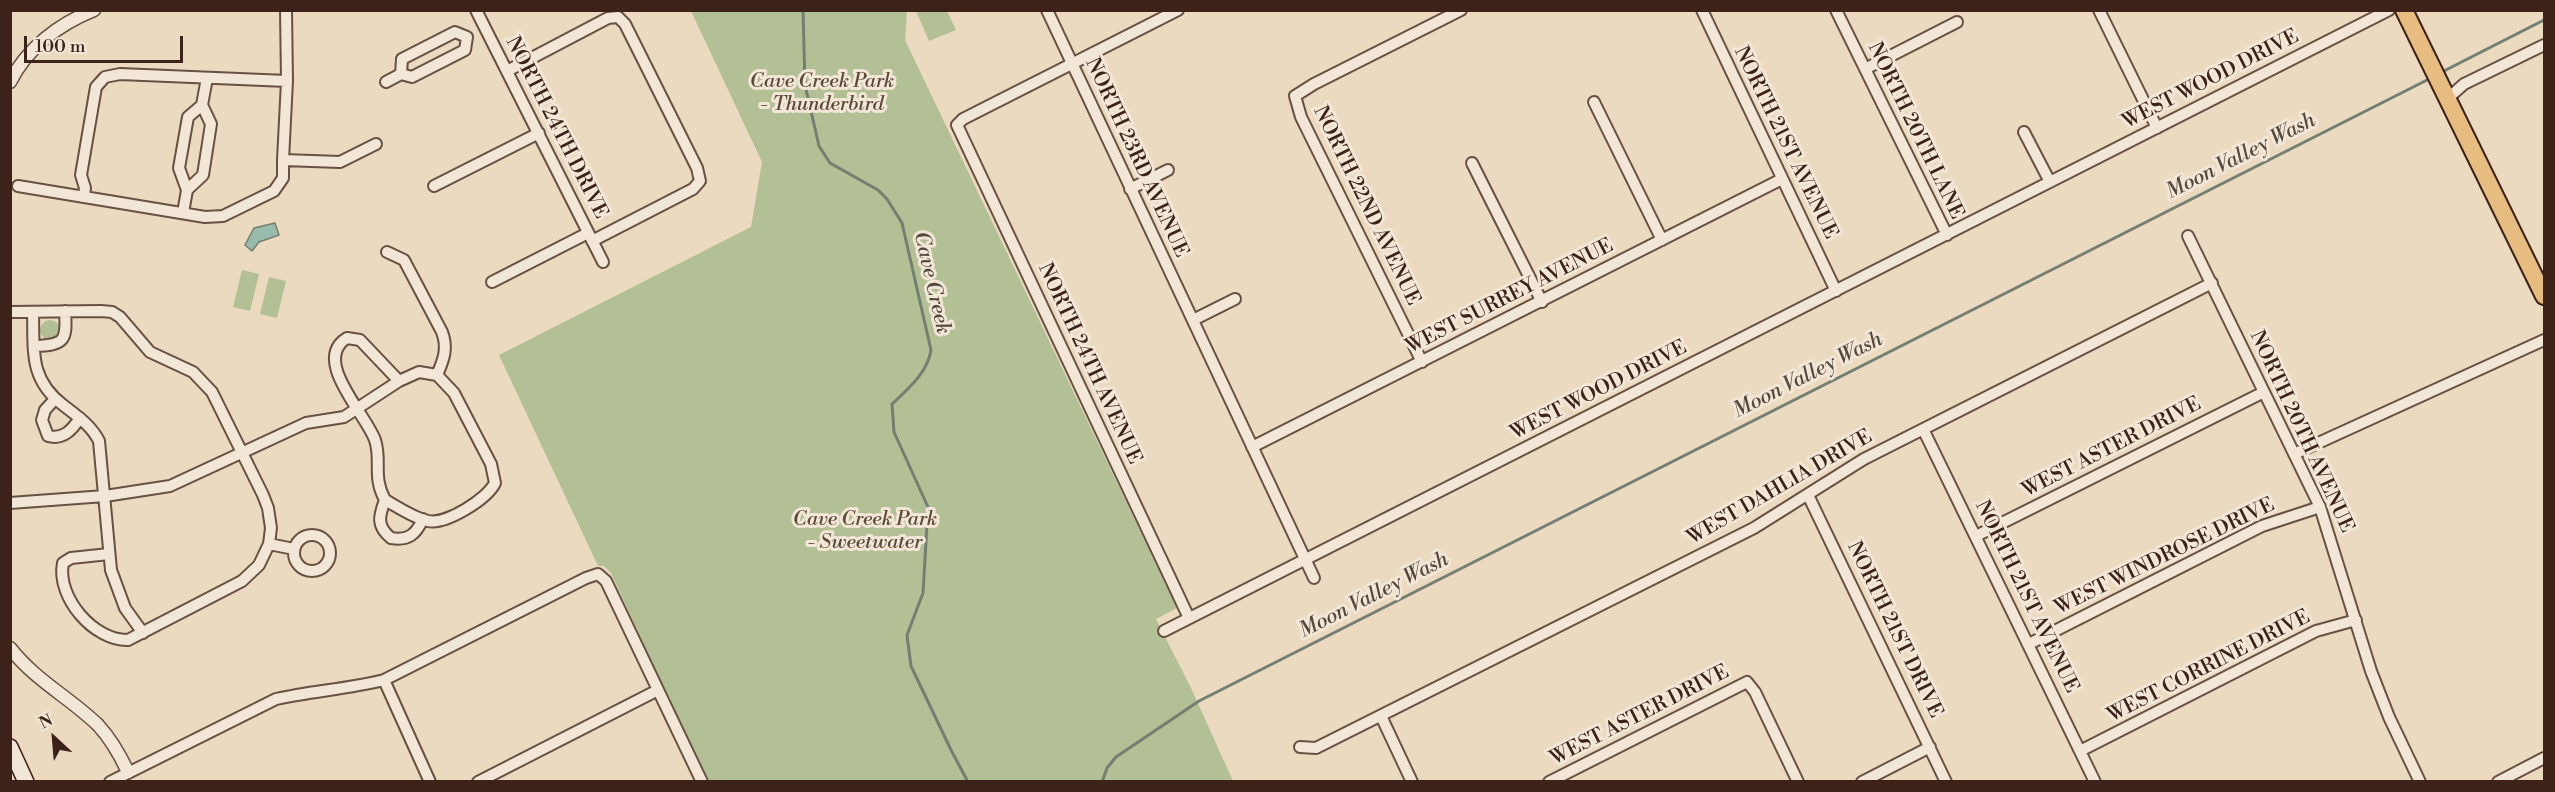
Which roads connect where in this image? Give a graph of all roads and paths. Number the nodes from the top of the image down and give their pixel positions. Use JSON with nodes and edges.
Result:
{"nodes":[{"id":1,"x":94,"y":10,"type":"edge"},
{"id":2,"x":286,"y":10,"type":"edge"},
{"id":3,"x":476,"y":10,"type":"edge"},
{"id":4,"x":1047,"y":10,"type":"edge"},
{"id":5,"x":1178,"y":10,"type":"edge"},
{"id":6,"x":1461,"y":10,"type":"edge"},
{"id":7,"x":1702,"y":10,"type":"edge"},
{"id":8,"x":1836,"y":10,"type":"edge"},
{"id":9,"x":2099,"y":10,"type":"edge"},
{"id":10,"x":2389,"y":10,"type":"edge"},
{"id":11,"x":2404,"y":10,"type":"edge"},
{"id":12,"x":1957,"y":22,"type":"dead end"},
{"id":13,"x":485,"y":28,"type":"junction"},
{"id":14,"x":467,"y":37,"type":"junction"},
{"id":15,"x":2544,"y":45,"type":"edge"},
{"id":16,"x":2544,"y":52,"type":"edge"},
{"id":17,"x":1072,"y":64,"type":"junction"},
{"id":18,"x":1864,"y":69,"type":"junction"},
{"id":19,"x":507,"y":71,"type":"junction"},
{"id":20,"x":401,"y":74,"type":"junction"},
{"id":21,"x":207,"y":78,"type":"junction"},
{"id":22,"x":287,"y":81,"type":"junction"},
{"id":23,"x":10,"y":82,"type":"edge"},
{"id":24,"x":386,"y":82,"type":"dead end"},
{"id":25,"x":2444,"y":92,"type":"junction"},
{"id":26,"x":1594,"y":102,"type":"dead end"},
{"id":27,"x":202,"y":105,"type":"junction"},
{"id":28,"x":2157,"y":128,"type":"junction"},
{"id":29,"x":2025,"y":132,"type":"dead end"},
{"id":30,"x":539,"y":133,"type":"junction"},
{"id":31,"x":376,"y":144,"type":"dead end"},
{"id":32,"x":283,"y":160,"type":"junction"},
{"id":33,"x":1472,"y":163,"type":"dead end"},
{"id":34,"x":1168,"y":170,"type":"dead end"},
{"id":35,"x":1782,"y":179,"type":"junction"},
{"id":36,"x":2050,"y":182,"type":"junction"},
{"id":37,"x":18,"y":186,"type":"dead end"},
{"id":38,"x":434,"y":186,"type":"dead end"},
{"id":39,"x":1130,"y":189,"type":"junction"},
{"id":40,"x":187,"y":190,"type":"junction"},
{"id":41,"x":84,"y":196,"type":"junction"},
{"id":42,"x":183,"y":213,"type":"junction"},
{"id":43,"x":1947,"y":235,"type":"junction"},
{"id":44,"x":2188,"y":236,"type":"dead end"},
{"id":45,"x":590,"y":237,"type":"junction"},
{"id":46,"x":1662,"y":240,"type":"junction"},
{"id":47,"x":387,"y":252,"type":"dead end"},
{"id":48,"x":603,"y":262,"type":"dead end"},
{"id":49,"x":492,"y":282,"type":"dead end"},
{"id":50,"x":2212,"y":283,"type":"junction"},
{"id":51,"x":1836,"y":291,"type":"junction"},
{"id":52,"x":2544,"y":296,"type":"edge"},
{"id":53,"x":1235,"y":299,"type":"dead end"},
{"id":54,"x":1542,"y":302,"type":"junction"},
{"id":55,"x":65,"y":311,"type":"junction"},
{"id":56,"x":10,"y":312,"type":"edge"},
{"id":57,"x":33,"y":312,"type":"junction"},
{"id":58,"x":1193,"y":320,"type":"junction"},
{"id":59,"x":2544,"y":340,"type":"edge"},
{"id":60,"x":34,"y":346,"type":"junction"},
{"id":61,"x":1422,"y":362,"type":"junction"},
{"id":62,"x":437,"y":375,"type":"junction"},
{"id":63,"x":399,"y":381,"type":"junction"},
{"id":64,"x":2264,"y":392,"type":"junction"},
{"id":65,"x":55,"y":399,"type":"junction"},
{"id":66,"x":357,"y":408,"type":"junction"},
{"id":67,"x":80,"y":418,"type":"junction"},
{"id":68,"x":1923,"y":429,"type":"junction"},
{"id":69,"x":1252,"y":447,"type":"junction"},
{"id":70,"x":243,"y":453,"type":"junction"},
{"id":71,"x":2294,"y":454,"type":"junction"},
{"id":72,"x":1808,"y":495,"type":"junction"},
{"id":73,"x":105,"y":496,"type":"junction"},
{"id":74,"x":385,"y":500,"type":"junction"},
{"id":75,"x":10,"y":503,"type":"edge"},
{"id":76,"x":2320,"y":507,"type":"junction"},
{"id":77,"x":423,"y":519,"type":"junction"},
{"id":78,"x":1976,"y":536,"type":"junction"},
{"id":79,"x":269,"y":544,"type":"junction"},
{"id":80,"x":294,"y":549,"type":"dead end"},
{"id":81,"x":109,"y":554,"type":"junction"},
{"id":82,"x":1306,"y":561,"type":"junction"},
{"id":83,"x":1314,"y":578,"type":"dead end"},
{"id":84,"x":1189,"y":618,"type":"junction"},
{"id":85,"x":2356,"y":620,"type":"junction"},
{"id":86,"x":1164,"y":631,"type":"dead end"},
{"id":87,"x":143,"y":633,"type":"junction"},
{"id":88,"x":2029,"y":644,"type":"junction"},
{"id":89,"x":10,"y":648,"type":"edge"},
{"id":90,"x":384,"y":680,"type":"junction"},
{"id":91,"x":658,"y":690,"type":"junction"},
{"id":92,"x":1382,"y":716,"type":"junction"},
{"id":93,"x":10,"y":747,"type":"edge"},
{"id":94,"x":1300,"y":747,"type":"dead end"},
{"id":95,"x":1930,"y":747,"type":"junction"},
{"id":96,"x":2080,"y":751,"type":"junction"},
{"id":97,"x":2544,"y":758,"type":"edge"},
{"id":98,"x":128,"y":772,"type":"junction"},
{"id":99,"x":26,"y":782,"type":"edge"},
{"id":100,"x":110,"y":782,"type":"edge"},
{"id":101,"x":430,"y":782,"type":"edge"},
{"id":102,"x":478,"y":782,"type":"edge"},
{"id":103,"x":702,"y":782,"type":"edge"},
{"id":104,"x":1412,"y":782,"type":"edge"},
{"id":105,"x":1549,"y":782,"type":"edge"},
{"id":106,"x":1798,"y":782,"type":"edge"},
{"id":107,"x":1862,"y":782,"type":"edge"},
{"id":108,"x":1946,"y":782,"type":"edge"},
{"id":109,"x":2095,"y":782,"type":"edge"},
{"id":110,"x":2420,"y":782,"type":"edge"},
{"id":111,"x":2498,"y":782,"type":"edge"}],
"edges":[{"from":1,"to":23,"type":"street"},
{"from":2,"to":22,"type":"street"},
{"from":3,"to":13,"type":"street","name":"NORTH 24TH DRIVE"},
{"from":4,"to":17,"type":"street","name":"NORTH 23RD AVENUE"},
{"from":5,"to":17,"type":"street"},
{"from":6,"to":61,"type":"street","name":"NORTH 22ND AVENUE"},
{"from":7,"to":35,"type":"street","name":"NORTH 21ST AVENUE"},
{"from":8,"to":18,"type":"street","name":"NORTH 20TH LANE"},
{"from":9,"to":28,"type":"street"},
{"from":10,"to":28,"type":"street","name":"WEST WOOD DRIVE"},
{"from":11,"to":25,"type":"main road"},
{"from":12,"to":18,"type":"street"},
{"from":13,"to":14,"type":"street"},
{"from":13,"to":19,"type":"street","name":"NORTH 24TH DRIVE"},
{"from":14,"to":20,"type":"street"},
{"from":14,"to":20,"type":"street"},
{"from":15,"to":25,"type":"street"},
{"from":16,"to":25,"type":"street"},
{"from":17,"to":39,"type":"street","name":"NORTH 23RD AVENUE"},
{"from":17,"to":84,"type":"street","name":"NORTH 24TH AVENUE"},
{"from":18,"to":43,"type":"street","name":"NORTH 20TH LANE"},
{"from":19,"to":30,"type":"street","name":"NORTH 24TH DRIVE"},
{"from":19,"to":45,"type":"street"},
{"from":20,"to":24,"type":"street"},
{"from":21,"to":22,"type":"street"},
{"from":21,"to":27,"type":"street"},
{"from":21,"to":41,"type":"street"},
{"from":22,"to":32,"type":"street"},
{"from":25,"to":52,"type":"main road"},
{"from":26,"to":46,"type":"street"},
{"from":27,"to":40,"type":"street"},
{"from":27,"to":40,"type":"street"},
{"from":28,"to":36,"type":"street","name":"WEST WOOD DRIVE"},
{"from":29,"to":36,"type":"street"},
{"from":30,"to":38,"type":"street"},
{"from":30,"to":45,"type":"street","name":"NORTH 24TH DRIVE"},
{"from":31,"to":32,"type":"street"},
{"from":32,"to":42,"type":"street"},
{"from":33,"to":54,"type":"street"},
{"from":34,"to":39,"type":"street"},
{"from":35,"to":46,"type":"street","name":"WEST SURREY AVENUE"},
{"from":35,"to":51,"type":"street","name":"NORTH 21ST AVENUE"},
{"from":36,"to":43,"type":"street","name":"WEST WOOD DRIVE"},
{"from":37,"to":41,"type":"street"},
{"from":39,"to":58,"type":"street","name":"NORTH 23RD AVENUE"},
{"from":40,"to":42,"type":"street"},
{"from":41,"to":42,"type":"street"},
{"from":43,"to":51,"type":"street","name":"WEST WOOD DRIVE"},
{"from":44,"to":50,"type":"street","name":"NORTH 20TH AVENUE"},
{"from":45,"to":48,"type":"street","name":"NORTH 24TH DRIVE"},
{"from":45,"to":49,"type":"street"},
{"from":46,"to":54,"type":"street","name":"WEST SURREY AVENUE"},
{"from":47,"to":62,"type":"street"},
{"from":50,"to":64,"type":"street","name":"NORTH 20TH AVENUE"},
{"from":50,"to":68,"type":"street","name":"WEST DAHLIA DRIVE"},
{"from":51,"to":82,"type":"street","name":"WEST WOOD DRIVE"},
{"from":53,"to":58,"type":"street"},
{"from":54,"to":61,"type":"street","name":"WEST SURREY AVENUE"},
{"from":55,"to":57,"type":"street"},
{"from":55,"to":60,"type":"street"},
{"from":55,"to":70,"type":"street"},
{"from":56,"to":57,"type":"street"},
{"from":57,"to":60,"type":"street"},
{"from":58,"to":69,"type":"street","name":"NORTH 23RD AVENUE"},
{"from":59,"to":71,"type":"street"},
{"from":60,"to":65,"type":"street"},
{"from":61,"to":69,"type":"street","name":"WEST SURREY AVENUE"},
{"from":62,"to":63,"type":"street"},
{"from":62,"to":77,"type":"street"},
{"from":63,"to":66,"type":"street"},
{"from":63,"to":66,"type":"street"},
{"from":64,"to":71,"type":"street","name":"NORTH 20TH AVENUE"},
{"from":64,"to":78,"type":"street","name":"WEST ASTER DRIVE"},
{"from":65,"to":67,"type":"street"},
{"from":65,"to":67,"type":"street"},
{"from":66,"to":70,"type":"street"},
{"from":66,"to":74,"type":"street"},
{"from":67,"to":73,"type":"street"},
{"from":68,"to":72,"type":"street","name":"WEST DAHLIA DRIVE"},
{"from":68,"to":78,"type":"street","name":"NORTH 21ST AVENUE"},
{"from":69,"to":82,"type":"street","name":"NORTH 23RD AVENUE"},
{"from":70,"to":73,"type":"street"},
{"from":70,"to":79,"type":"street"},
{"from":71,"to":76,"type":"street","name":"NORTH 20TH AVENUE"},
{"from":72,"to":92,"type":"street","name":"WEST DAHLIA DRIVE"},
{"from":72,"to":95,"type":"street","name":"NORTH 21ST DRIVE"},
{"from":73,"to":75,"type":"street"},
{"from":73,"to":81,"type":"street"},
{"from":74,"to":77,"type":"street"},
{"from":74,"to":77,"type":"street"},
{"from":76,"to":85,"type":"street","name":"NORTH 20TH AVENUE"},
{"from":76,"to":88,"type":"street","name":"WEST WINDROSE DRIVE"},
{"from":78,"to":88,"type":"street","name":"NORTH 21ST AVENUE"},
{"from":79,"to":80,"type":"street"},
{"from":79,"to":87,"type":"street"},
{"from":81,"to":87,"type":"street"},
{"from":81,"to":87,"type":"street"},
{"from":82,"to":83,"type":"street","name":"NORTH 23RD AVENUE"},
{"from":82,"to":84,"type":"street","name":"WEST WOOD DRIVE"},
{"from":84,"to":86,"type":"street","name":"WEST WOOD DRIVE"},
{"from":85,"to":96,"type":"street","name":"WEST CORRINE DRIVE"},
{"from":85,"to":110,"type":"street","name":"NORTH 20TH AVENUE"},
{"from":88,"to":96,"type":"street","name":"NORTH 21ST AVENUE"},
{"from":89,"to":98,"type":"street"},
{"from":90,"to":91,"type":"street"},
{"from":90,"to":98,"type":"street"},
{"from":90,"to":101,"type":"street"},
{"from":91,"to":102,"type":"street"},
{"from":91,"to":103,"type":"street"},
{"from":92,"to":94,"type":"street","name":"WEST DAHLIA DRIVE"},
{"from":92,"to":104,"type":"street"},
{"from":93,"to":99,"type":"main road"},
{"from":95,"to":107,"type":"street"},
{"from":95,"to":108,"type":"street","name":"NORTH 21ST DRIVE"},
{"from":96,"to":109,"type":"street","name":"NORTH 21ST AVENUE"},
{"from":97,"to":111,"type":"street"},
{"from":98,"to":100,"type":"street"},
{"from":105,"to":106,"type":"street","name":"WEST ASTER DRIVE"}]}
